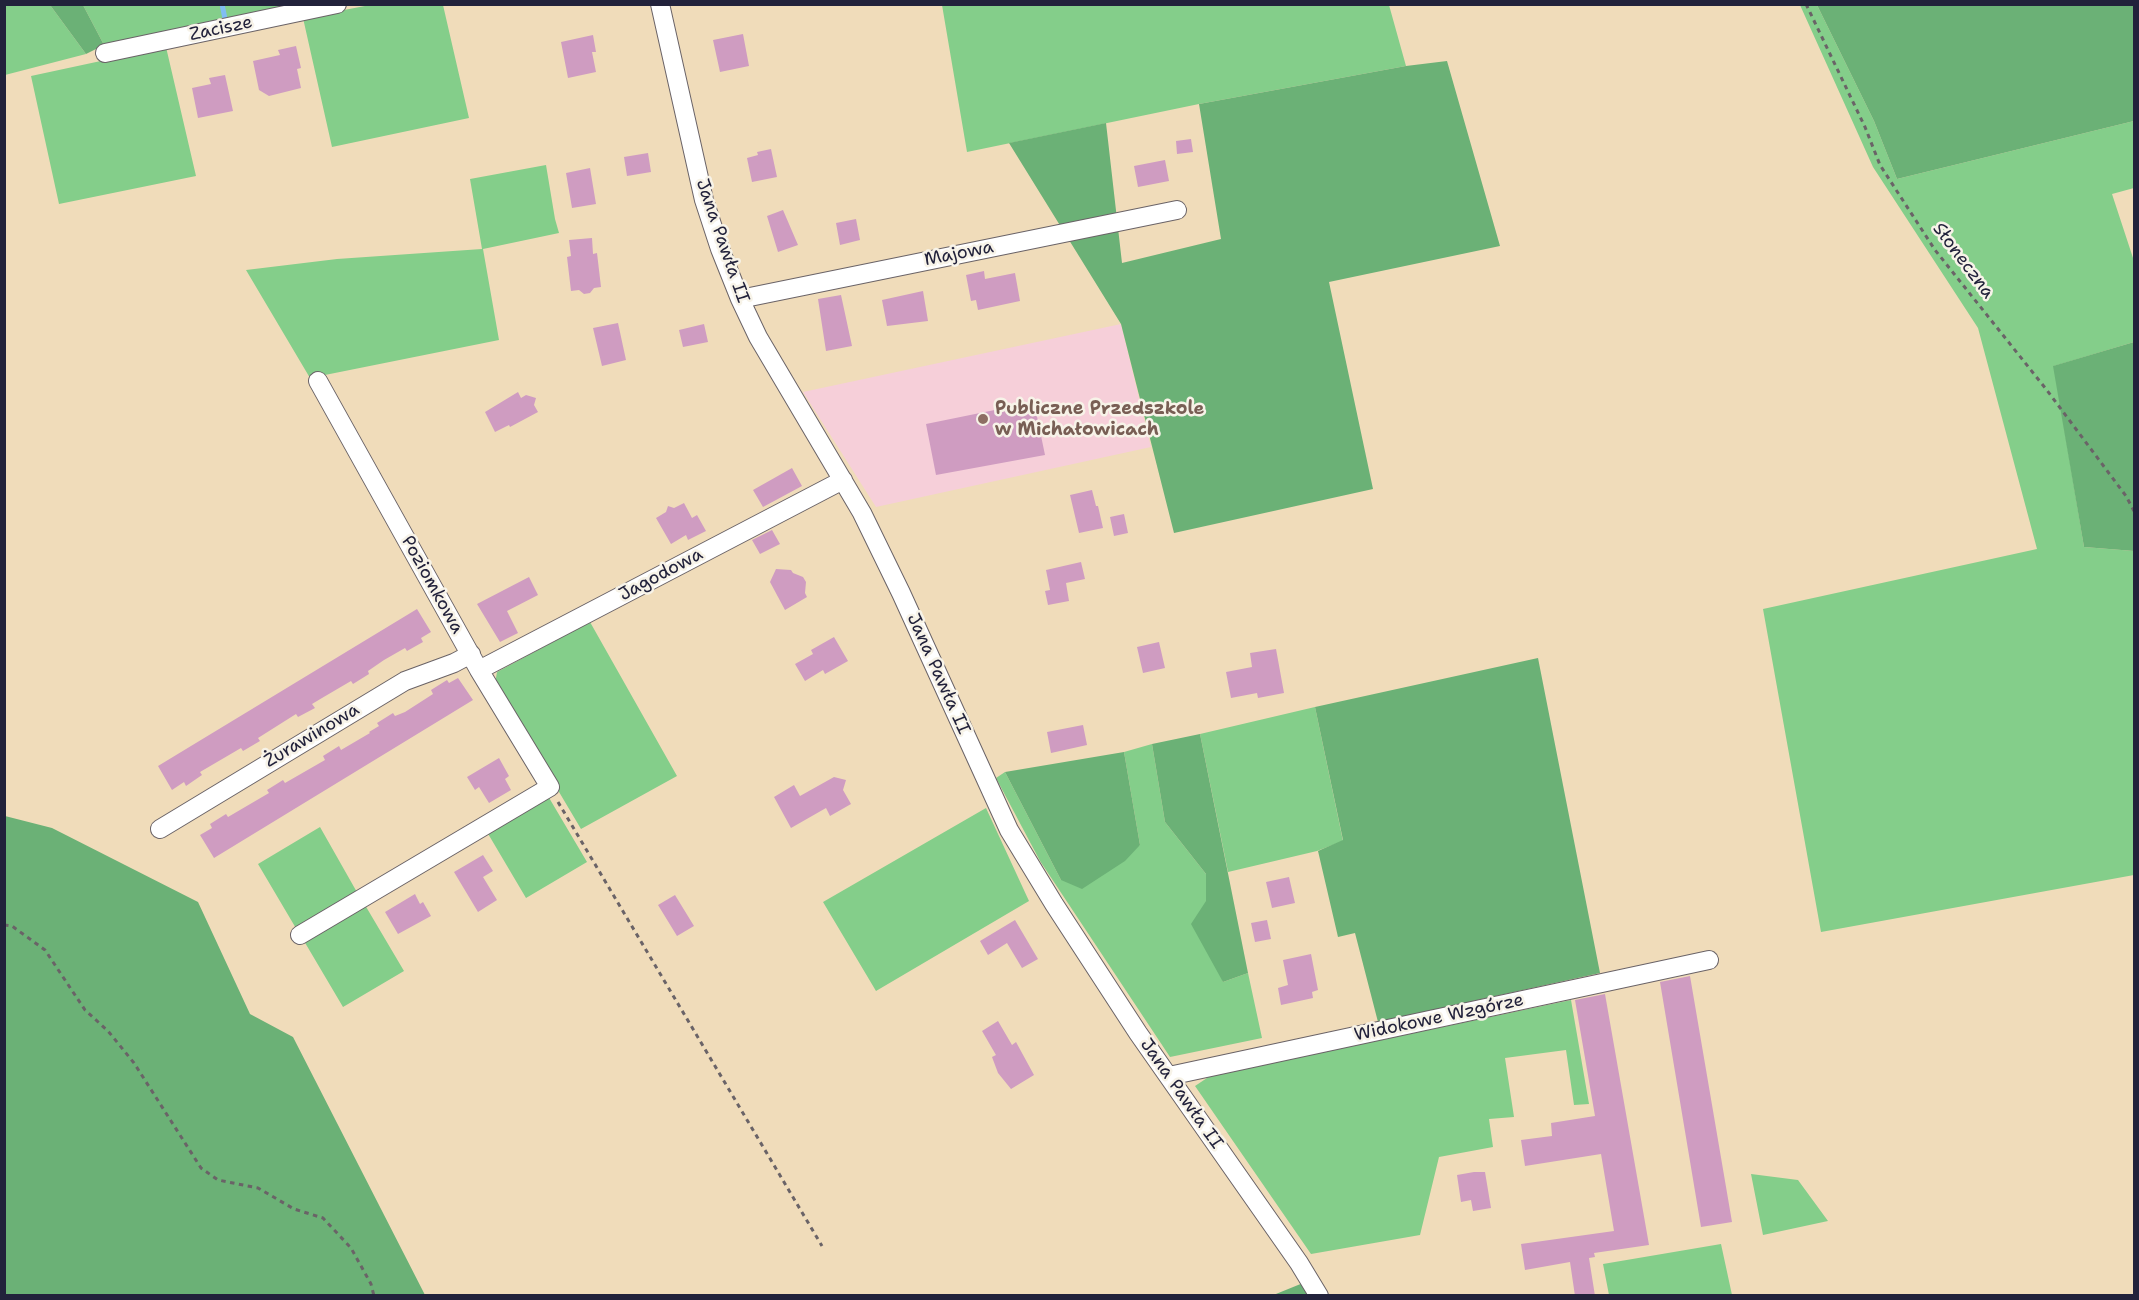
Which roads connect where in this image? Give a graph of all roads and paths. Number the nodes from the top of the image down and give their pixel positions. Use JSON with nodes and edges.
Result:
{"nodes":[{"id":1,"x":337,"y":4,"type":"edge"},
{"id":2,"x":660,"y":4,"type":"edge"},
{"id":3,"x":1806,"y":4,"type":"edge"},
{"id":4,"x":105,"y":53,"type":"dead end"},
{"id":5,"x":1177,"y":210,"type":"dead end"},
{"id":6,"x":740,"y":298,"type":"junction"},
{"id":7,"x":318,"y":381,"type":"dead end"},
{"id":8,"x":843,"y":480,"type":"junction"},
{"id":9,"x":2134,"y":511,"type":"edge"},
{"id":10,"x":475,"y":662,"type":"junction"},
{"id":11,"x":550,"y":787,"type":"junction"},
{"id":12,"x":160,"y":829,"type":"dead end"},
{"id":13,"x":4,"y":925,"type":"edge"},
{"id":14,"x":300,"y":935,"type":"dead end"},
{"id":15,"x":1709,"y":960,"type":"dead end"},
{"id":16,"x":1169,"y":1076,"type":"junction"},
{"id":17,"x":822,"y":1246,"type":"dead end"},
{"id":18,"x":374,"y":1296,"type":"edge"},
{"id":19,"x":1318,"y":1296,"type":"edge"}],
"edges":[{"from":1,"to":4,"type":"street","name":"Zacisze"},
{"from":2,"to":6,"type":"street","name":"Jana Pawła II"},
{"from":3,"to":9,"type":"path","name":"Słoneczna"},
{"from":5,"to":6,"type":"street","name":"Majowa"},
{"from":6,"to":8,"type":"street","name":"Jana Pawła II"},
{"from":7,"to":10,"type":"street","name":"Poziomkowa"},
{"from":8,"to":10,"type":"street","name":"Jagodowa"},
{"from":8,"to":16,"type":"street","name":"Jana Pawła II"},
{"from":10,"to":11,"type":"street","name":"Poziomkowa"},
{"from":10,"to":12,"type":"street","name":"Żurawinowa"},
{"from":11,"to":14,"type":"street"},
{"from":11,"to":17,"type":"path"},
{"from":13,"to":18,"type":"path"},
{"from":15,"to":16,"type":"street","name":"Widokowe Wzgórze"},
{"from":16,"to":19,"type":"street","name":"Jana Pawła II"}]}
